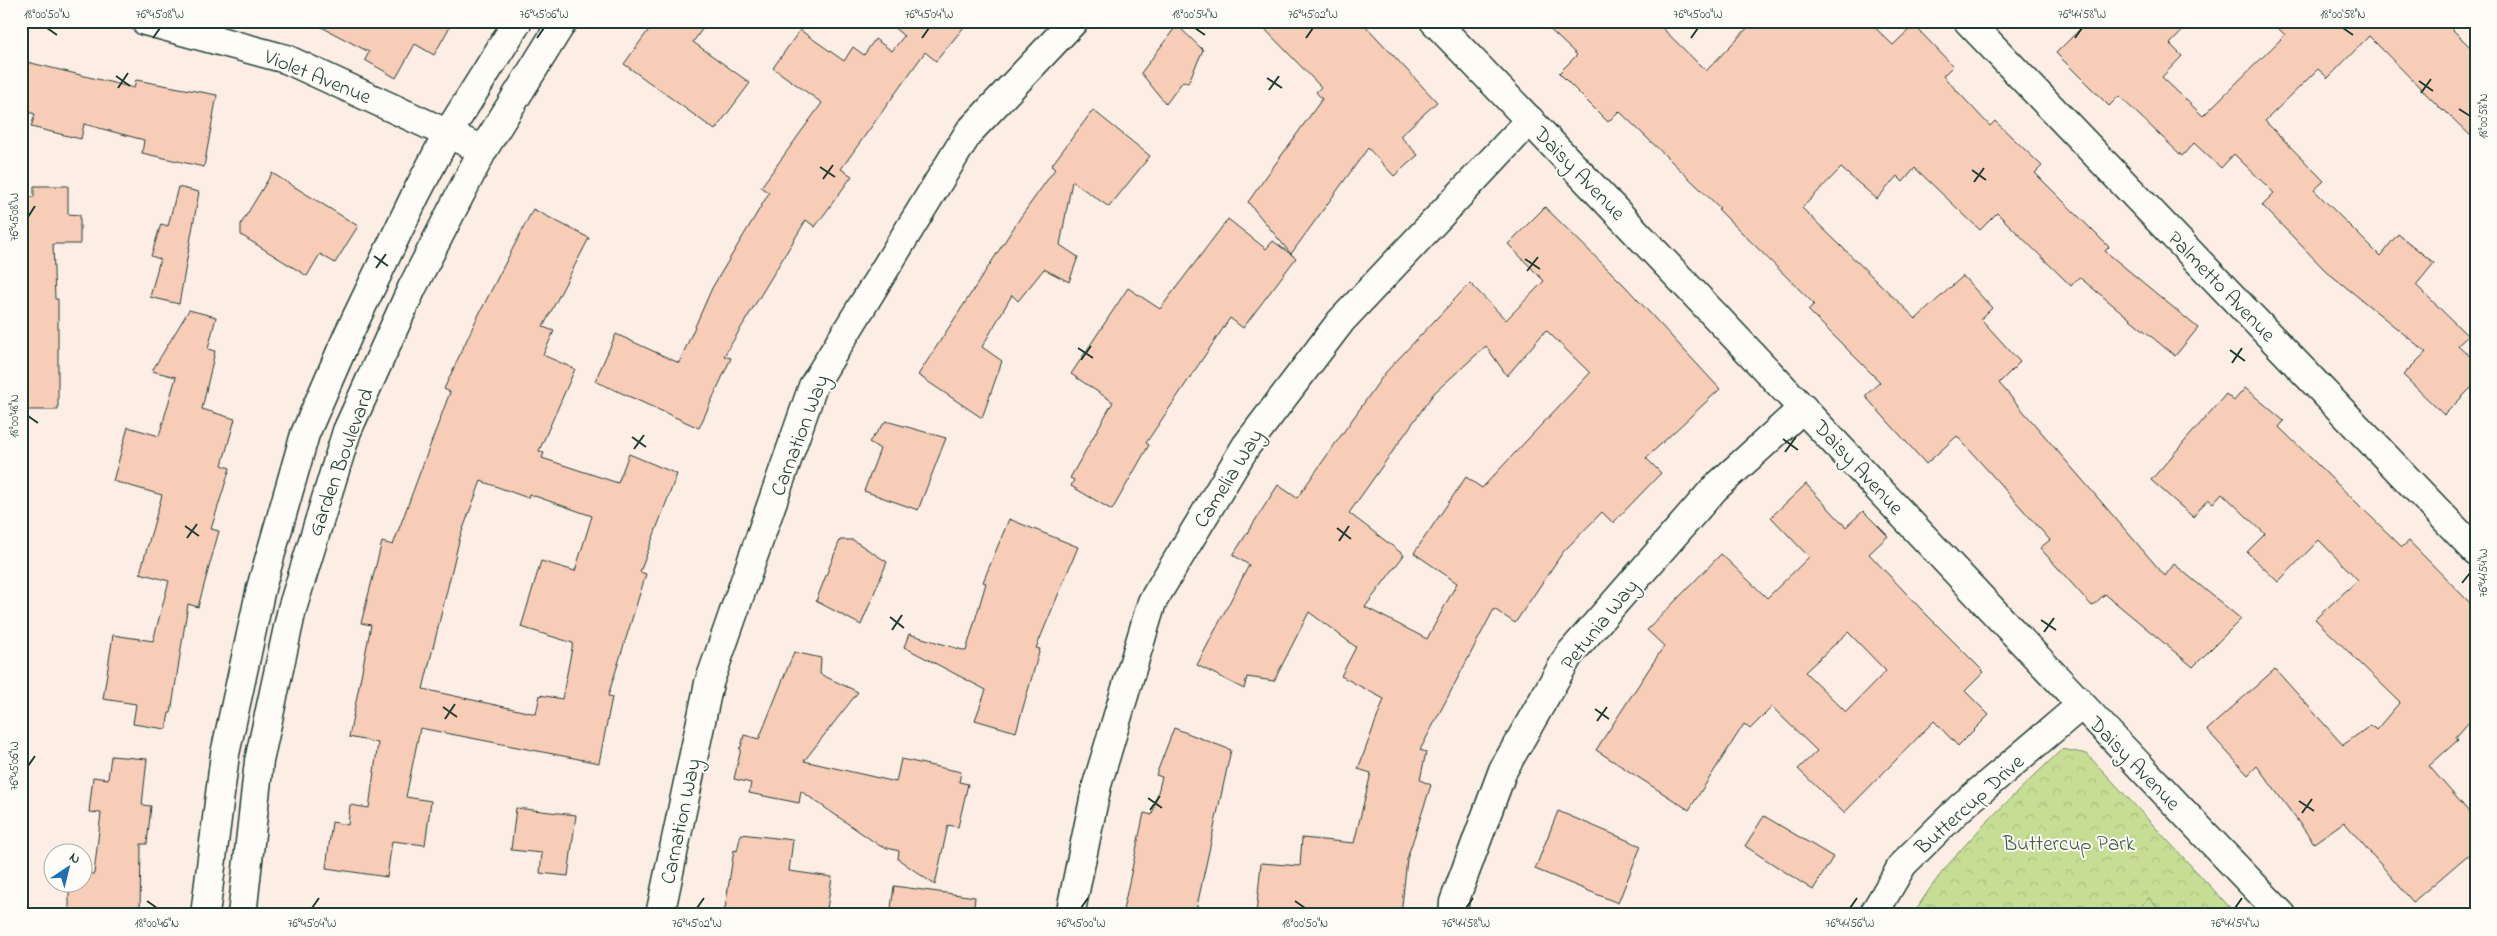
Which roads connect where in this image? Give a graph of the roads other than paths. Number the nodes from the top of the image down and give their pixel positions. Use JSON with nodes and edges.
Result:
{"nodes":[{"id":1,"x":145,"y":21,"type":"edge"},
{"id":2,"x":518,"y":21,"type":"edge"},
{"id":3,"x":564,"y":21,"type":"edge"},
{"id":4,"x":1074,"y":21,"type":"edge"},
{"id":5,"x":1434,"y":21,"type":"edge"},
{"id":6,"x":1968,"y":21,"type":"edge"},
{"id":7,"x":1530,"y":120,"type":"junction"},
{"id":8,"x":448,"y":133,"type":"junction"},
{"id":9,"x":483,"y":150,"type":"junction"},
{"id":10,"x":1803,"y":408,"type":"junction"},
{"id":11,"x":2476,"y":551,"type":"edge"},
{"id":12,"x":2080,"y":706,"type":"junction"},
{"id":13,"x":205,"y":915,"type":"edge"},
{"id":14,"x":242,"y":915,"type":"edge"},
{"id":15,"x":660,"y":915,"type":"edge"},
{"id":16,"x":1070,"y":915,"type":"edge"},
{"id":17,"x":1453,"y":915,"type":"edge"},
{"id":18,"x":1873,"y":915,"type":"edge"},
{"id":19,"x":2282,"y":915,"type":"edge"}],
"edges":[{"from":1,"to":8,"type":"street","name":"Violet Avenue"},
{"from":2,"to":8,"type":"street","name":"Garden Boulevard"},
{"from":3,"to":9,"type":"street","name":"Garden Boulevard"},
{"from":4,"to":15,"type":"street","name":"Carnation Way"},
{"from":5,"to":7,"type":"street","name":"Daisy Avenue"},
{"from":6,"to":11,"type":"street","name":"Palmetto Avenue"},
{"from":7,"to":10,"type":"street","name":"Daisy Avenue"},
{"from":7,"to":16,"type":"street","name":"Camelia Way"},
{"from":8,"to":9,"type":"street","name":"Violet Avenue"},
{"from":8,"to":13,"type":"street","name":"Garden Boulevard"},
{"from":9,"to":14,"type":"street","name":"Garden Boulevard"},
{"from":10,"to":12,"type":"street","name":"Daisy Avenue"},
{"from":10,"to":17,"type":"street","name":"Petunia Way"},
{"from":12,"to":18,"type":"street","name":"Buttercup Drive"},
{"from":12,"to":19,"type":"street","name":"Daisy Avenue"}]}
